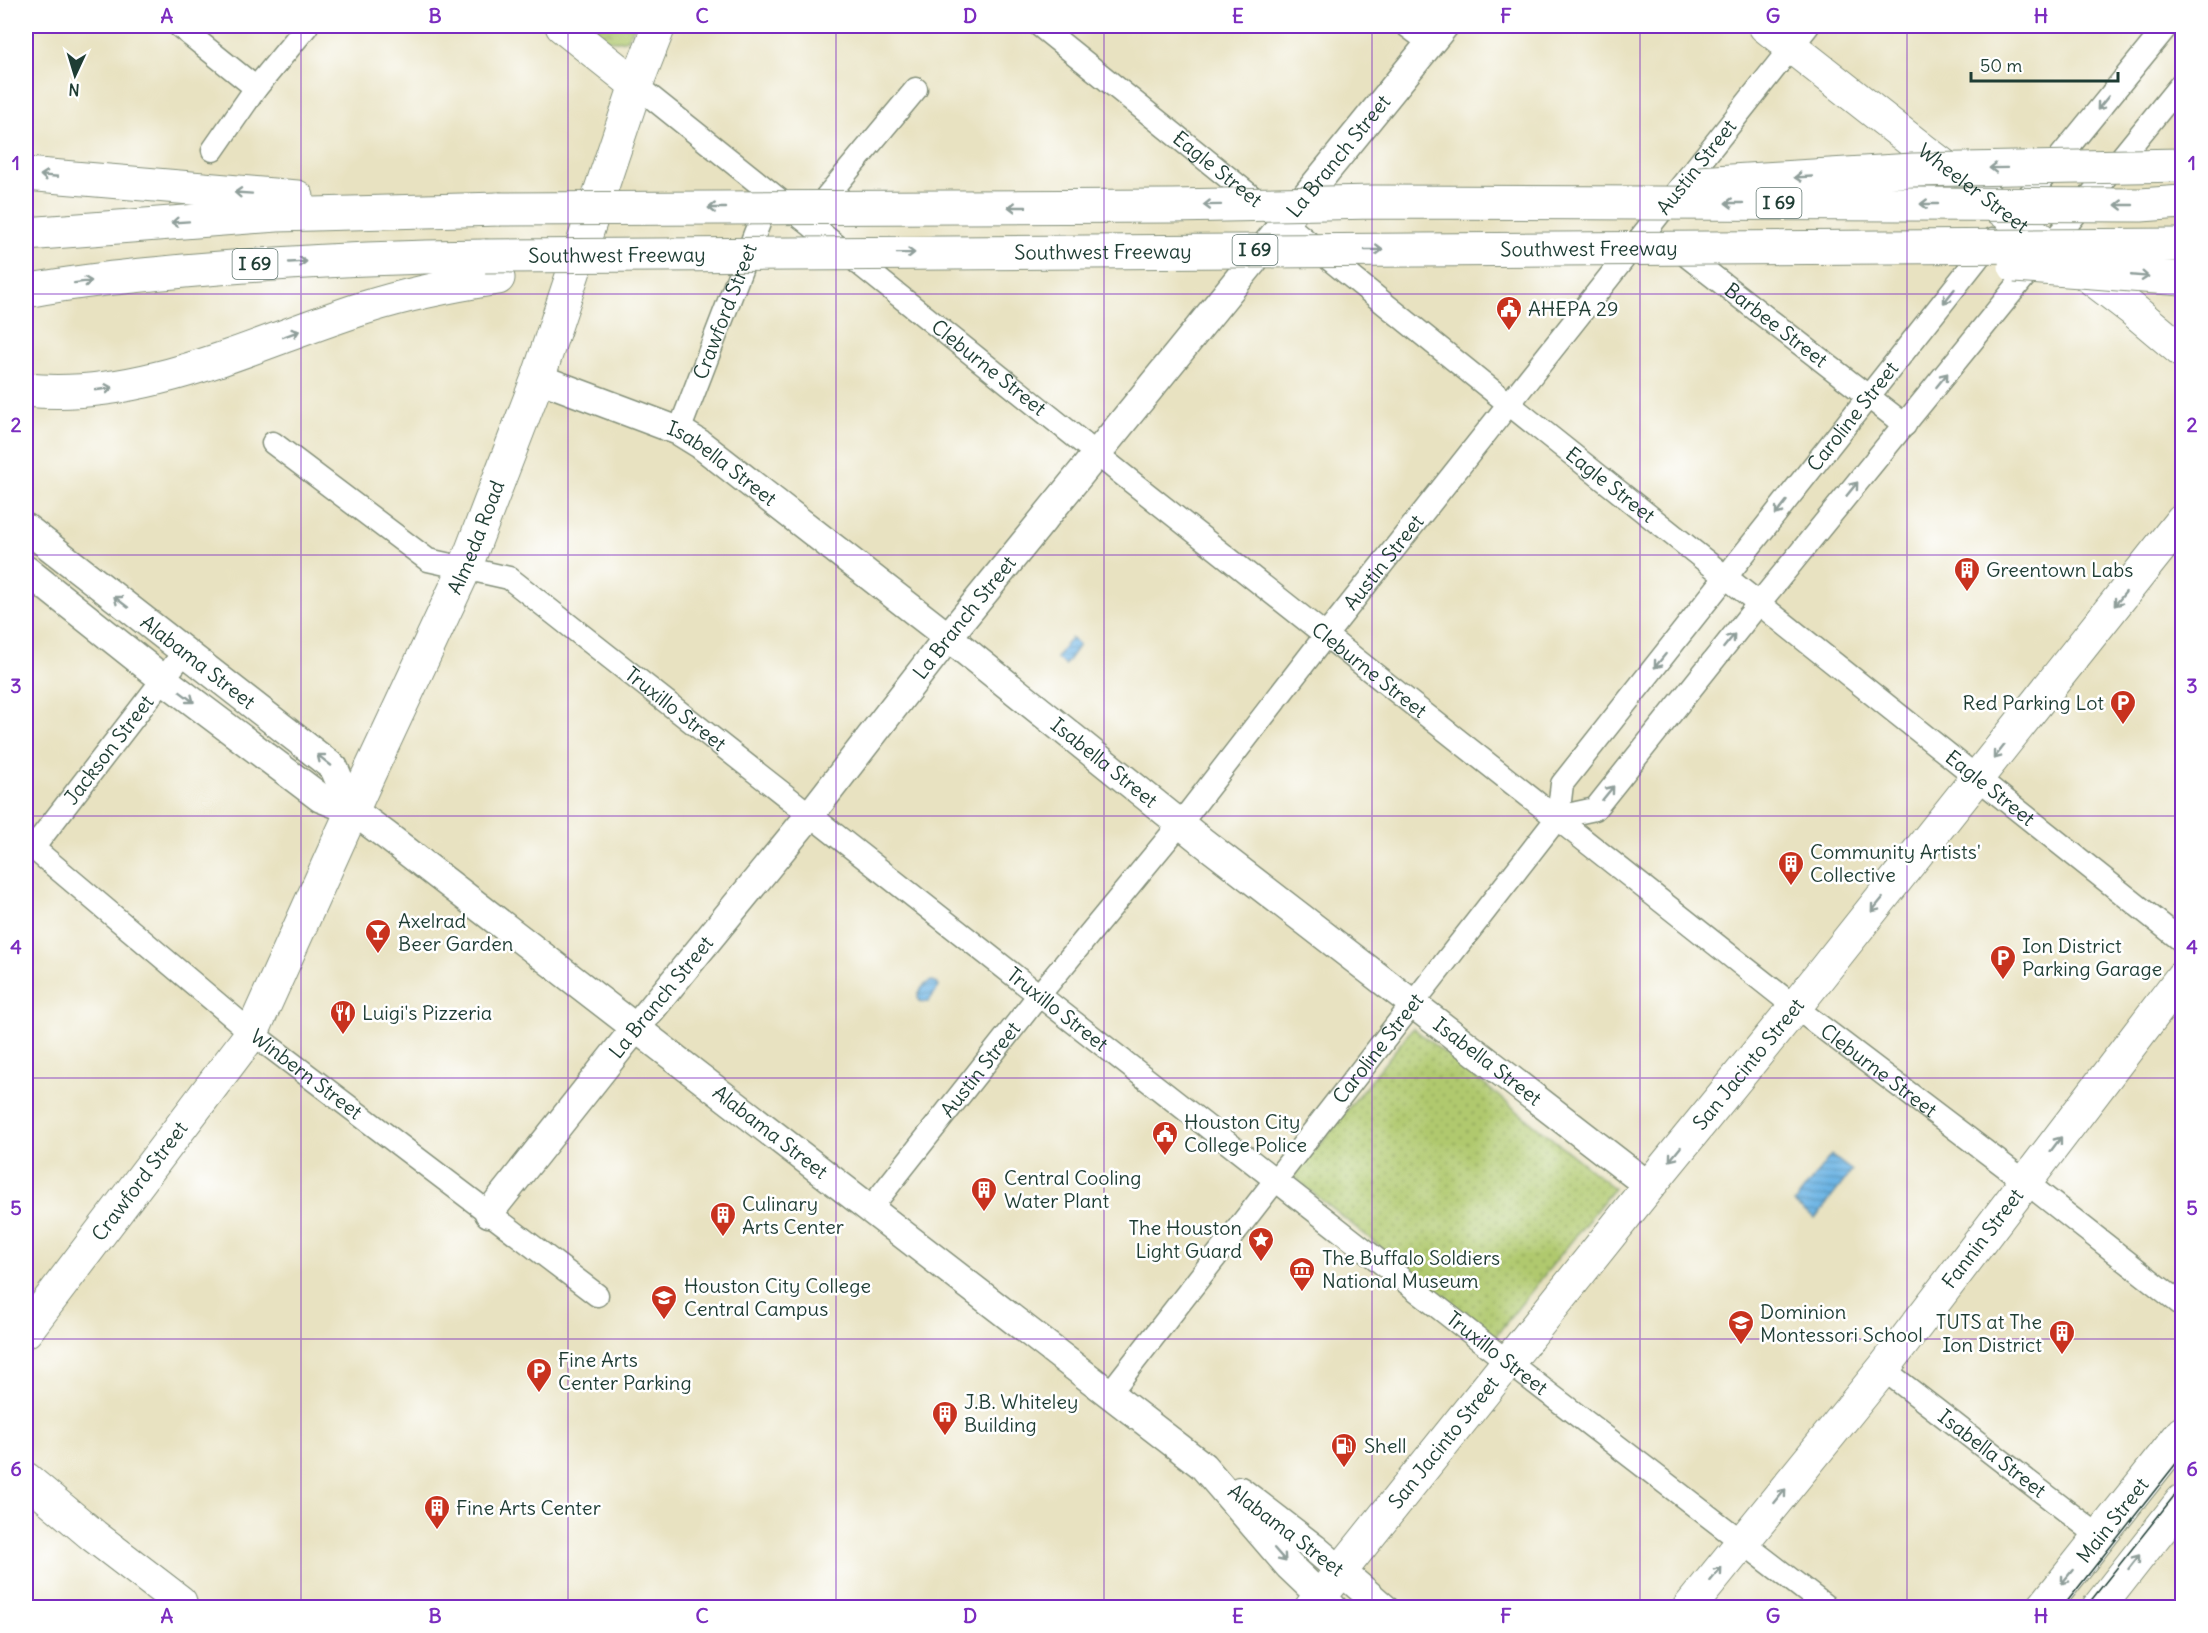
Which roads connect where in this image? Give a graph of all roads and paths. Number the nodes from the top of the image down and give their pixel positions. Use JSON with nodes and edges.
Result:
{"nodes":[{"id":1,"x":179,"y":26,"type":"edge"},
{"id":2,"x":307,"y":26,"type":"edge"},
{"id":3,"x":562,"y":26,"type":"edge"},
{"id":4,"x":659,"y":26,"type":"edge"},
{"id":5,"x":1407,"y":26,"type":"edge"},
{"id":6,"x":1765,"y":26,"type":"edge"},
{"id":7,"x":2166,"y":26,"type":"edge"},
{"id":8,"x":1054,"y":30,"type":"edge"},
{"id":9,"x":1437,"y":34,"type":"edge"},
{"id":10,"x":1800,"y":36,"type":"edge"},
{"id":11,"x":2182,"y":83,"type":"edge"},
{"id":12,"x":636,"y":85,"type":"junction"},
{"id":13,"x":256,"y":88,"type":"junction"},
{"id":14,"x":916,"y":89,"type":"dead end"},
{"id":15,"x":213,"y":150,"type":"dead end"},
{"id":16,"x":2182,"y":165,"type":"edge"},
{"id":17,"x":26,"y":174,"type":"edge"},
{"id":18,"x":771,"y":192,"type":"junction"},
{"id":19,"x":1375,"y":202,"type":"junction"},
{"id":20,"x":2182,"y":202,"type":"edge"},
{"id":21,"x":484,"y":210,"type":"junction"},
{"id":22,"x":2011,"y":217,"type":"junction"},
{"id":23,"x":807,"y":220,"type":"junction"},
{"id":24,"x":1284,"y":222,"type":"junction"},
{"id":25,"x":1648,"y":226,"type":"junction"},
{"id":26,"x":26,"y":234,"type":"edge"},
{"id":27,"x":2182,"y":245,"type":"edge"},
{"id":28,"x":2051,"y":247,"type":"junction"},
{"id":29,"x":1747,"y":248,"type":"junction"},
{"id":30,"x":492,"y":267,"type":"junction"},
{"id":31,"x":2182,"y":279,"type":"edge"},
{"id":32,"x":26,"y":291,"type":"edge"},
{"id":33,"x":2182,"y":351,"type":"edge"},
{"id":34,"x":538,"y":378,"type":"junction"},
{"id":35,"x":36,"y":391,"type":"edge"},
{"id":36,"x":1869,"y":396,"type":"junction"},
{"id":37,"x":1509,"y":404,"type":"junction"},
{"id":38,"x":1905,"y":425,"type":"junction"},
{"id":39,"x":680,"y":431,"type":"junction"},
{"id":40,"x":273,"y":443,"type":"dead end"},
{"id":41,"x":1097,"y":454,"type":"junction"},
{"id":42,"x":2182,"y":520,"type":"edge"},
{"id":43,"x":26,"y":528,"type":"edge"},
{"id":44,"x":465,"y":568,"type":"junction"},
{"id":45,"x":26,"y":570,"type":"edge"},
{"id":46,"x":1728,"y":577,"type":"junction"},
{"id":47,"x":1760,"y":602,"type":"junction"},
{"id":48,"x":1326,"y":635,"type":"junction"},
{"id":49,"x":948,"y":637,"type":"junction"},
{"id":50,"x":185,"y":651,"type":"junction"},
{"id":51,"x":163,"y":679,"type":"junction"},
{"id":52,"x":1979,"y":777,"type":"junction"},
{"id":53,"x":352,"y":810,"type":"junction"},
{"id":54,"x":810,"y":815,"type":"junction"},
{"id":55,"x":1558,"y":818,"type":"junction"},
{"id":56,"x":1180,"y":824,"type":"junction"},
{"id":57,"x":29,"y":845,"type":"edge"},
{"id":58,"x":2182,"y":941,"type":"edge"},
{"id":59,"x":2182,"y":977,"type":"edge"},
{"id":60,"x":1039,"y":996,"type":"junction"},
{"id":61,"x":1413,"y":1003,"type":"junction"},
{"id":62,"x":1796,"y":1007,"type":"junction"},
{"id":63,"x":636,"y":1028,"type":"junction"},
{"id":64,"x":252,"y":1033,"type":"junction"},
{"id":65,"x":1276,"y":1179,"type":"junction"},
{"id":66,"x":2027,"y":1183,"type":"junction"},
{"id":67,"x":1649,"y":1186,"type":"junction"},
{"id":68,"x":870,"y":1209,"type":"junction"},
{"id":69,"x":489,"y":1213,"type":"junction"},
{"id":70,"x":597,"y":1295,"type":"dead end"},
{"id":71,"x":2182,"y":1305,"type":"edge"},
{"id":72,"x":26,"y":1331,"type":"edge"},
{"id":73,"x":1508,"y":1362,"type":"junction"},
{"id":74,"x":1883,"y":1369,"type":"junction"},
{"id":75,"x":1109,"y":1394,"type":"junction"},
{"id":76,"x":2182,"y":1433,"type":"edge"},
{"id":77,"x":26,"y":1479,"type":"edge"},
{"id":78,"x":1214,"y":1479,"type":"junction"},
{"id":79,"x":2182,"y":1501,"type":"edge"},
{"id":80,"x":2100,"y":1537,"type":"junction"},
{"id":81,"x":1743,"y":1541,"type":"junction"},
{"id":82,"x":1342,"y":1571,"type":"junction"},
{"id":83,"x":1322,"y":1604,"type":"edge"},
{"id":84,"x":181,"y":1606,"type":"edge"},
{"id":85,"x":1384,"y":1608,"type":"edge"},
{"id":86,"x":1689,"y":1608,"type":"edge"},
{"id":87,"x":1828,"y":1608,"type":"edge"},
{"id":88,"x":2043,"y":1608,"type":"edge"},
{"id":89,"x":2098,"y":1608,"type":"edge"}],
"edges":[{"from":1,"to":13,"type":"street"},
{"from":2,"to":13,"type":"street"},
{"from":3,"to":12,"type":"main road","name":"Cleburne Street"},
{"from":4,"to":12,"type":"main road","name":"Almeda Road"},
{"from":5,"to":9,"type":"street"},
{"from":6,"to":10,"type":"main road","name":"Wheeler Street"},
{"from":7,"to":22,"type":"street","name":"Caroline Street","one_way":true},
{"from":8,"to":24,"type":"street","name":"Eagle Street"},
{"from":9,"to":24,"type":"street","name":"La Branch Street"},
{"from":10,"to":22,"type":"main road","name":"Wheeler Street"},
{"from":10,"to":25,"type":"street","name":"Austin Street"},
{"from":11,"to":28,"type":"street"},
{"from":12,"to":18,"type":"street","name":"Cleburne Street"},
{"from":12,"to":34,"type":"main road","name":"Almeda Road"},
{"from":13,"to":15,"type":"street"},
{"from":14,"to":23,"type":"street"},
{"from":16,"to":19,"type":"main road","one_way":true,"bridge":true},
{"from":21,"to":17,"type":"main road","one_way":true},
{"from":18,"to":23,"type":"street","name":"Cleburne Street"},
{"from":18,"to":39,"type":"street","name":"Crawford Street"},
{"from":20,"to":19,"type":"main road","number":"I 69","one_way":true,"bridge":true},
{"from":19,"to":21,"type":"main road","number":"I 69","one_way":true,"bridge":true},
{"from":21,"to":26,"type":"main road","number":"I 69","one_way":true},
{"from":22,"to":28,"type":"main road","name":"Wheeler Street"},
{"from":22,"to":36,"type":"street","name":"Caroline Street","one_way":true},
{"from":23,"to":41,"type":"street","name":"Cleburne Street"},
{"from":24,"to":37,"type":"street","name":"Eagle Street"},
{"from":24,"to":41,"type":"street","name":"La Branch Street"},
{"from":25,"to":36,"type":"street","name":"Barbee Street"},
{"from":25,"to":37,"type":"street","name":"Austin Street"},
{"from":27,"to":29,"type":"main road","name":"Southwest Freeway","number":"I 69","bridge":true},
{"from":28,"to":33,"type":"main road","name":"Wheeler Street"},
{"from":38,"to":28,"type":"street","one_way":true},
{"from":30,"to":29,"type":"main road","name":"Southwest Freeway","number":"I 69","one_way":true,"bridge":true},
{"from":29,"to":31,"type":"main road","one_way":true,"bridge":true},
{"from":32,"to":30,"type":"main road","name":"Southwest Freeway","number":"I 69","one_way":true},
{"from":35,"to":30,"type":"main road","one_way":true},
{"from":34,"to":39,"type":"street","name":"Isabella Street"},
{"from":34,"to":44,"type":"main road","name":"Almeda Road"},
{"from":36,"to":38,"type":"street","name":"Barbee Street"},
{"from":36,"to":46,"type":"street","name":"Caroline Street","one_way":true},
{"from":37,"to":46,"type":"street","name":"Eagle Street"},
{"from":37,"to":48,"type":"street","name":"Austin Street"},
{"from":47,"to":38,"type":"street","one_way":true},
{"from":39,"to":49,"type":"street","name":"Isabella Street"},
{"from":40,"to":44,"type":"street","name":"Truxillo Street"},
{"from":41,"to":48,"type":"street","name":"Cleburne Street"},
{"from":41,"to":49,"type":"street","name":"La Branch Street"},
{"from":42,"to":52,"type":"main road","name":"San Jacinto Street","one_way":true},
{"from":50,"to":43,"type":"street","name":"Alabama Street","one_way":true},
{"from":44,"to":53,"type":"main road","name":"Almeda Road"},
{"from":44,"to":54,"type":"street","name":"Truxillo Street"},
{"from":45,"to":51,"type":"street","name":"Alabama Street"},
{"from":46,"to":47,"type":"street","name":"Eagle Street"},
{"from":46,"to":55,"type":"street","name":"Caroline Street","one_way":true},
{"from":47,"to":52,"type":"street","name":"Eagle Street"},
{"from":55,"to":47,"type":"street","one_way":true},
{"from":48,"to":55,"type":"street","name":"Cleburne Street"},
{"from":48,"to":56,"type":"street","name":"Austin Street"},
{"from":49,"to":54,"type":"street","name":"La Branch Street"},
{"from":49,"to":56,"type":"street","name":"Isabella Street"},
{"from":50,"to":51,"type":"street","name":"Jackson Street"},
{"from":53,"to":50,"type":"street","name":"Alabama Street","one_way":true},
{"from":51,"to":53,"type":"street","name":"Alabama Street","one_way":true},
{"from":51,"to":57,"type":"street","name":"Jackson Street"},
{"from":52,"to":58,"type":"street","name":"Eagle Street"},
{"from":52,"to":62,"type":"main road","name":"San Jacinto Street","one_way":true},
{"from":53,"to":63,"type":"street","name":"Alabama Street"},
{"from":53,"to":64,"type":"main road","name":"Almeda Road"},
{"from":54,"to":60,"type":"street","name":"Truxillo Street"},
{"from":54,"to":63,"type":"street","name":"La Branch Street"},
{"from":55,"to":61,"type":"street","name":"Caroline Street"},
{"from":55,"to":62,"type":"street","name":"Cleburne Street"},
{"from":56,"to":60,"type":"street","name":"Austin Street"},
{"from":56,"to":61,"type":"street","name":"Isabella Street"},
{"from":57,"to":64,"type":"street","name":"Winbern Street"},
{"from":66,"to":59,"type":"main road","name":"Fannin Street","one_way":true},
{"from":60,"to":65,"type":"street","name":"Truxillo Street"},
{"from":60,"to":68,"type":"street","name":"Austin Street"},
{"from":61,"to":65,"type":"street","name":"Caroline Street"},
{"from":61,"to":67,"type":"street","name":"Isabella Street"},
{"from":62,"to":66,"type":"street","name":"Cleburne Street"},
{"from":62,"to":67,"type":"main road","name":"San Jacinto Street","one_way":true},
{"from":63,"to":68,"type":"street","name":"Alabama Street"},
{"from":63,"to":69,"type":"street","name":"La Branch Street"},
{"from":64,"to":69,"type":"street","name":"Winbern Street"},
{"from":64,"to":72,"type":"main road","name":"Crawford Street"},
{"from":65,"to":73,"type":"street","name":"Truxillo Street"},
{"from":65,"to":75,"type":"street","name":"Caroline Street"},
{"from":66,"to":71,"type":"street","name":"Cleburne Street"},
{"from":66,"to":74,"type":"main road","name":"Fannin Street"},
{"from":67,"to":73,"type":"main road","name":"San Jacinto Street"},
{"from":68,"to":75,"type":"street","name":"Alabama Street"},
{"from":69,"to":70,"type":"street","name":"Winbern Street"},
{"from":73,"to":81,"type":"street","name":"Truxillo Street"},
{"from":73,"to":82,"type":"main road","name":"San Jacinto Street"},
{"from":74,"to":80,"type":"street","name":"Isabella Street"},
{"from":81,"to":74,"type":"main road","name":"Fannin Street","one_way":true},
{"from":75,"to":78,"type":"street","name":"Alabama Street"},
{"from":76,"to":80,"type":"main road","name":"Main Street"},
{"from":77,"to":84,"type":"main road"},
{"from":78,"to":82,"type":"street","name":"Alabama Street"},
{"from":78,"to":83,"type":"street","name":"Alabama Street","one_way":true},
{"from":89,"to":79,"type":"main road","one_way":true},
{"from":80,"to":88,"type":"main road","name":"Main Street","one_way":true},
{"from":86,"to":81,"type":"main road","name":"Fannin Street","one_way":true},
{"from":81,"to":87,"type":"street","name":"Truxillo Street"},
{"from":82,"to":83,"type":"main road","name":"San Jacinto Street"},
{"from":82,"to":85,"type":"street","name":"Alabama Street"}]}
